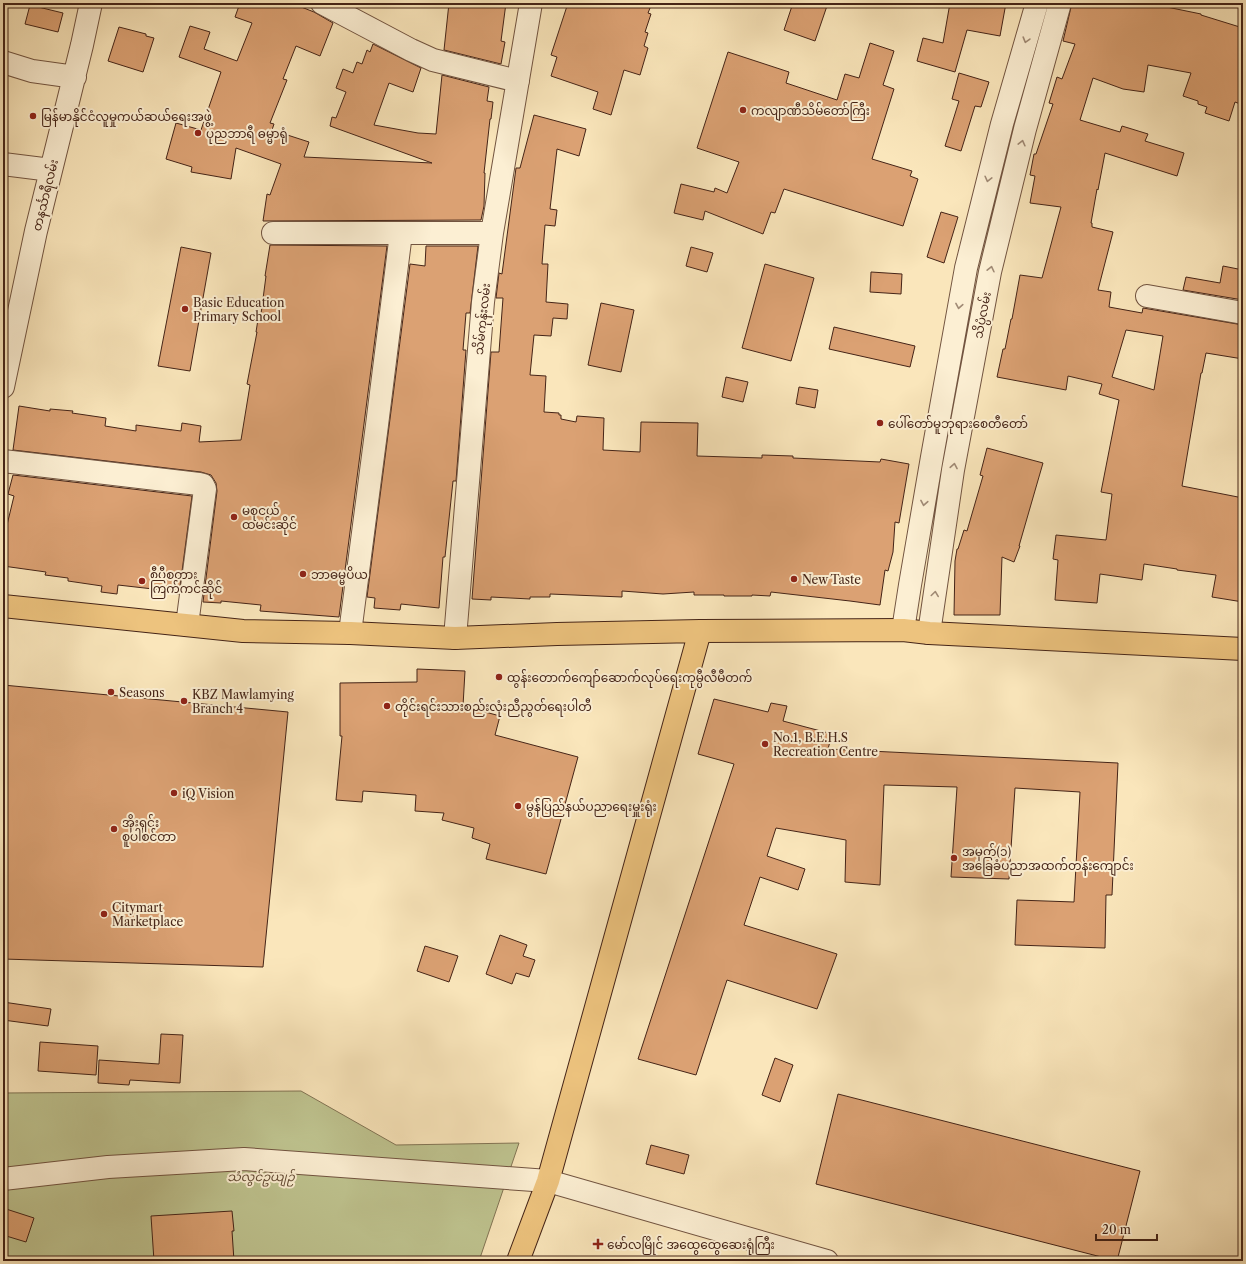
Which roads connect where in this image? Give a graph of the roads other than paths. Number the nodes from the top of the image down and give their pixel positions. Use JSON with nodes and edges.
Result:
{"nodes":[{"id":1,"x":91,"y":3,"type":"edge"},
{"id":2,"x":322,"y":3,"type":"edge"},
{"id":3,"x":531,"y":3,"type":"edge"},
{"id":4,"x":1037,"y":3,"type":"edge"},
{"id":5,"x":1060,"y":3,"type":"edge"},
{"id":6,"x":3,"y":62,"type":"edge"},
{"id":7,"x":75,"y":77,"type":"junction"},
{"id":8,"x":518,"y":80,"type":"junction"},
{"id":9,"x":3,"y":164,"type":"edge"},
{"id":10,"x":52,"y":170,"type":"junction"},
{"id":11,"x":273,"y":233,"type":"dead end"},
{"id":12,"x":401,"y":233,"type":"junction"},
{"id":13,"x":492,"y":233,"type":"junction"},
{"id":14,"x":1147,"y":296,"type":"dead end"},
{"id":15,"x":1243,"y":313,"type":"edge"},
{"id":16,"x":3,"y":387,"type":"edge"},
{"id":17,"x":3,"y":461,"type":"edge"},
{"id":18,"x":3,"y":606,"type":"edge"},
{"id":19,"x":187,"y":625,"type":"junction"},
{"id":20,"x":903,"y":630,"type":"junction"},
{"id":21,"x":700,"y":631,"type":"junction"},
{"id":22,"x":350,"y":633,"type":"junction"},
{"id":23,"x":929,"y":633,"type":"junction"},
{"id":24,"x":455,"y":638,"type":"junction"},
{"id":25,"x":1243,"y":649,"type":"edge"},
{"id":26,"x":3,"y":1179,"type":"edge"},
{"id":27,"x":548,"y":1180,"type":"junction"},
{"id":28,"x":518,"y":1261,"type":"edge"},
{"id":29,"x":827,"y":1261,"type":"edge"}],
"edges":[{"from":1,"to":7,"type":"street","name":"တနင်္သာရီလမ်း"},
{"from":2,"to":8,"type":"street"},
{"from":3,"to":8,"type":"street","name":"သိမ်ကုန်းလမ်း"},
{"from":4,"to":20,"type":"street","name":"သိပ္ပံလမ်း","one_way":true},
{"from":23,"to":5,"type":"street","name":"သိပ္ပံလမ်း","one_way":true},
{"from":6,"to":7,"type":"street"},
{"from":7,"to":10,"type":"street","name":"တနင်္သာရီလမ်း"},
{"from":8,"to":13,"type":"street","name":"သိမ်ကုန်းလမ်း"},
{"from":9,"to":10,"type":"street"},
{"from":10,"to":16,"type":"street","name":"တနင်္သာရီလမ်း"},
{"from":11,"to":12,"type":"street"},
{"from":12,"to":13,"type":"street"},
{"from":12,"to":22,"type":"street"},
{"from":13,"to":24,"type":"street","name":"သိမ်ကုန်းလမ်း"},
{"from":14,"to":15,"type":"street"},
{"from":17,"to":19,"type":"street"},
{"from":18,"to":19,"type":"main road"},
{"from":19,"to":22,"type":"main road"},
{"from":20,"to":21,"type":"main road"},
{"from":20,"to":23,"type":"main road"},
{"from":21,"to":24,"type":"main road"},
{"from":21,"to":27,"type":"main road"},
{"from":22,"to":24,"type":"main road"},
{"from":23,"to":25,"type":"main road"},
{"from":26,"to":27,"type":"street"},
{"from":27,"to":28,"type":"main road"},
{"from":27,"to":29,"type":"street"}]}
